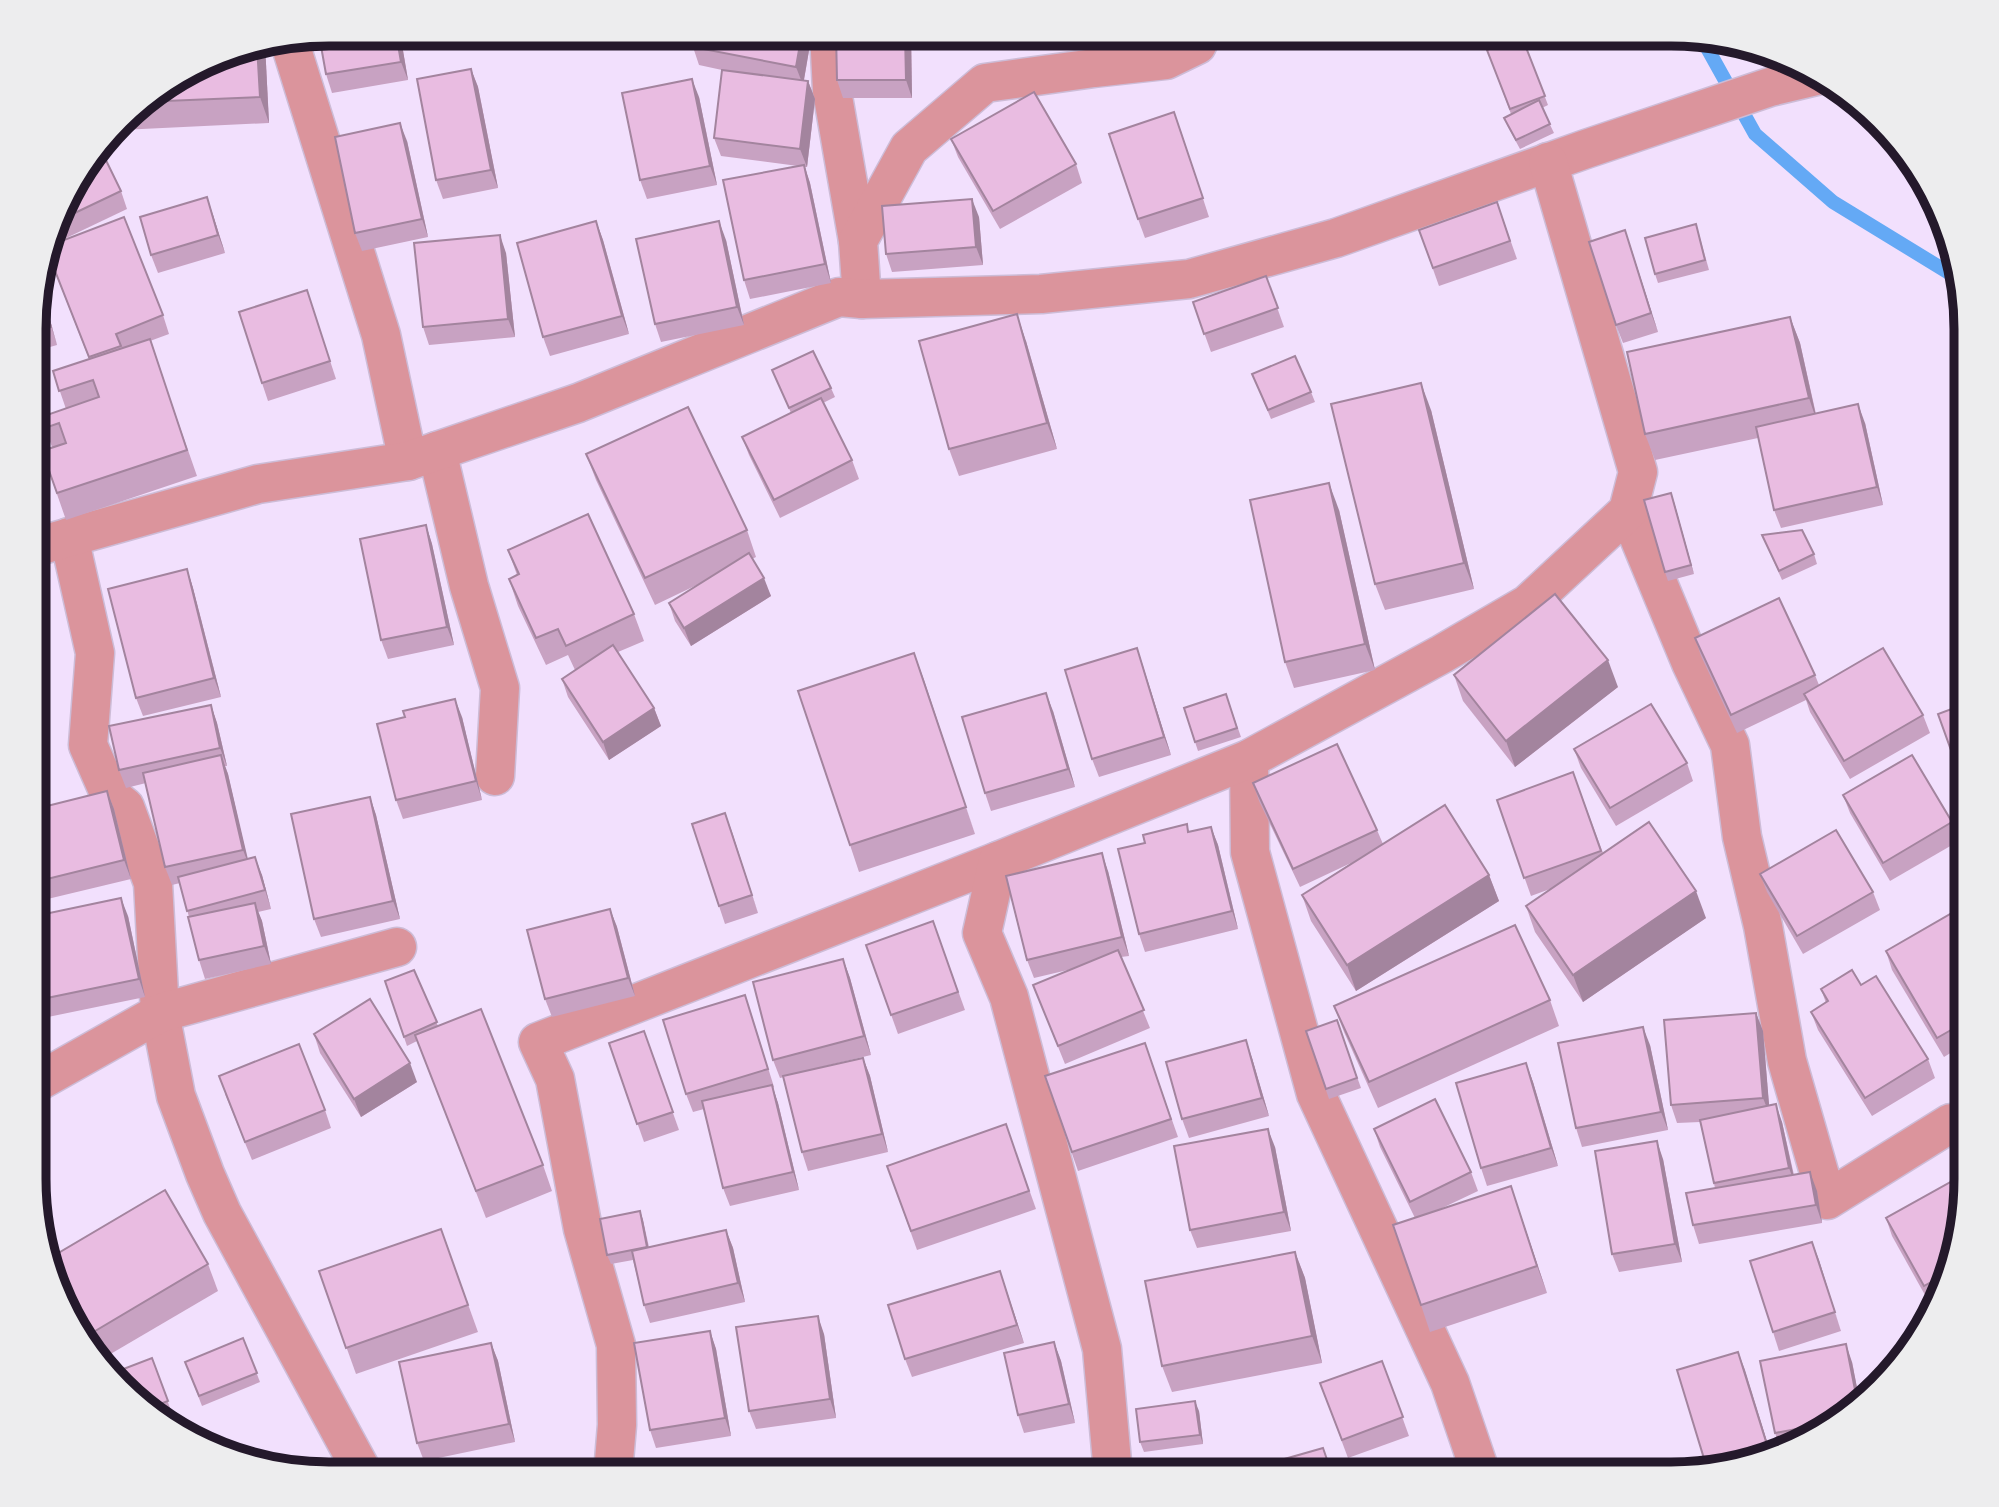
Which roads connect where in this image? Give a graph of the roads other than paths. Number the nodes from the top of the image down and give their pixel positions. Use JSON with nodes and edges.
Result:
{"nodes":[{"id":1,"x":830,"y":46,"type":"edge"},
{"id":2,"x":1194,"y":46,"type":"edge"},
{"id":3,"x":292,"y":48,"type":"edge"},
{"id":4,"x":1804,"y":79,"type":"edge"},
{"id":5,"x":1548,"y":162,"type":"junction"},
{"id":6,"x":858,"y":241,"type":"junction"},
{"id":7,"x":862,"y":299,"type":"junction"},
{"id":8,"x":423,"y":456,"type":"junction"},
{"id":9,"x":1628,"y":511,"type":"junction"},
{"id":10,"x":52,"y":542,"type":"edge"},
{"id":11,"x":1249,"y":759,"type":"junction"},
{"id":12,"x":495,"y":776,"type":"dead end"},
{"id":13,"x":998,"y":862,"type":"junction"},
{"id":14,"x":397,"y":947,"type":"dead end"},
{"id":15,"x":160,"y":1013,"type":"junction"},
{"id":16,"x":46,"y":1077,"type":"edge"},
{"id":17,"x":1954,"y":1124,"type":"edge"},
{"id":18,"x":357,"y":1462,"type":"edge"},
{"id":19,"x":614,"y":1462,"type":"edge"},
{"id":20,"x":1112,"y":1462,"type":"edge"},
{"id":21,"x":1477,"y":1462,"type":"edge"}],
"edges":[{"from":1,"to":6,"type":"street"},
{"from":2,"to":6,"type":"street"},
{"from":3,"to":8,"type":"street"},
{"from":4,"to":5,"type":"street"},
{"from":5,"to":7,"type":"street"},
{"from":5,"to":9,"type":"street"},
{"from":6,"to":7,"type":"street"},
{"from":7,"to":8,"type":"street"},
{"from":8,"to":10,"type":"street"},
{"from":8,"to":12,"type":"street"},
{"from":9,"to":11,"type":"street"},
{"from":9,"to":17,"type":"street"},
{"from":10,"to":15,"type":"street"},
{"from":11,"to":13,"type":"street"},
{"from":11,"to":21,"type":"street"},
{"from":13,"to":19,"type":"street"},
{"from":13,"to":20,"type":"street"},
{"from":14,"to":15,"type":"street"},
{"from":15,"to":16,"type":"street"},
{"from":15,"to":18,"type":"street"}]}
